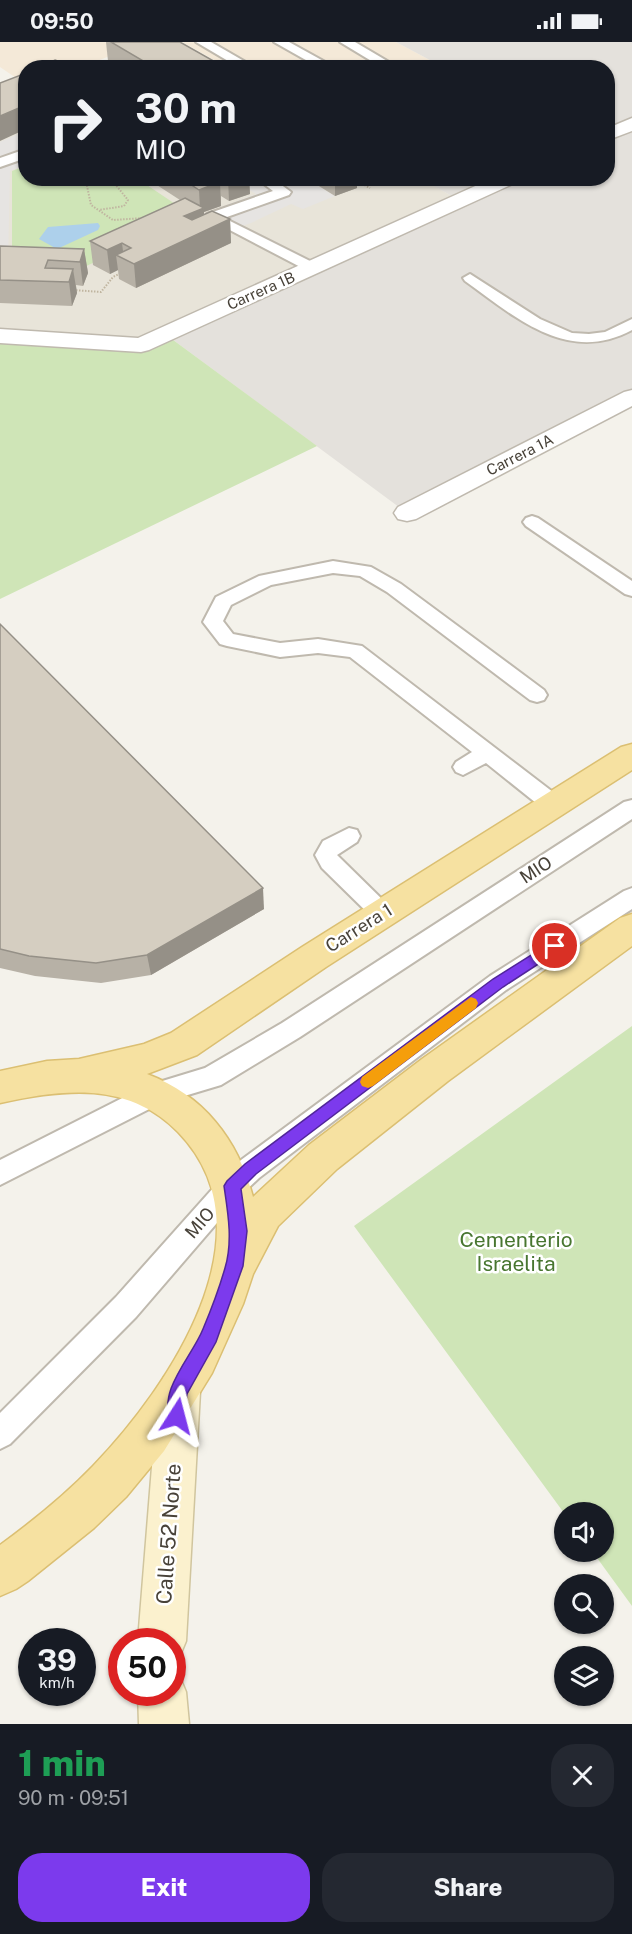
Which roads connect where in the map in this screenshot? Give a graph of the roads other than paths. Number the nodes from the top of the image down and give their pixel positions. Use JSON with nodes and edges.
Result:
{"nodes":[{"id":1,"x":202,"y":42,"type":"edge"},
{"id":2,"x":280,"y":42,"type":"edge"},
{"id":3,"x":346,"y":42,"type":"edge"},
{"id":4,"x":235,"y":60,"type":"edge"},
{"id":5,"x":315,"y":60,"type":"edge"},
{"id":6,"x":379,"y":60,"type":"edge"},
{"id":7,"x":632,"y":124,"type":"edge"},
{"id":8,"x":615,"y":132,"type":"edge"},
{"id":9,"x":18,"y":156,"type":"edge"},
{"id":10,"x":0,"y":163,"type":"edge"},
{"id":11,"x":275,"y":186,"type":"edge"},
{"id":12,"x":492,"y":186,"type":"edge"},
{"id":13,"x":313,"y":268,"type":"junction"},
{"id":14,"x":470,"y":278,"type":"dead end"},
{"id":15,"x":632,"y":324,"type":"edge"},
{"id":16,"x":0,"y":336,"type":"edge"},
{"id":17,"x":632,"y":397,"type":"edge"},
{"id":18,"x":407,"y":513,"type":"dead end"},
{"id":19,"x":532,"y":522,"type":"dead end"},
{"id":20,"x":632,"y":590,"type":"edge"},
{"id":21,"x":537,"y":695,"type":"dead end"},
{"id":22,"x":487,"y":753,"type":"junction"},
{"id":23,"x":632,"y":755,"type":"edge"},
{"id":24,"x":463,"y":767,"type":"dead end"},
{"id":25,"x":554,"y":805,"type":"junction"},
{"id":26,"x":632,"y":808,"type":"edge"},
{"id":27,"x":349,"y":836,"type":"dead end"},
{"id":28,"x":632,"y":897,"type":"edge"},
{"id":29,"x":382,"y":914,"type":"junction"},
{"id":30,"x":632,"y":928,"type":"edge"},
{"id":31,"x":75,"y":1075,"type":"junction"},
{"id":32,"x":11,"y":1079,"type":"edge"},
{"id":33,"x":155,"y":1094,"type":"junction"},
{"id":34,"x":0,"y":1173,"type":"edge"},
{"id":35,"x":232,"y":1186,"type":"junction"},
{"id":36,"x":231,"y":1278,"type":"junction"},
{"id":37,"x":178,"y":1392,"type":"junction"},
{"id":38,"x":0,"y":1434,"type":"edge"},
{"id":39,"x":0,"y":1573,"type":"edge"},
{"id":40,"x":163,"y":1628,"type":"edge"},
{"id":41,"x":163,"y":1706,"type":"edge"},
{"id":42,"x":164,"y":1724,"type":"edge"}],
"edges":[{"from":1,"to":4,"type":"lane"},
{"from":2,"to":5,"type":"lane"},
{"from":3,"to":6,"type":"lane"},
{"from":7,"to":8,"type":"street"},
{"from":9,"to":10,"type":"lane"},
{"from":11,"to":13,"type":"lane"},
{"from":12,"to":13,"type":"street","name":"Carrera 1B"},
{"from":13,"to":16,"type":"street","name":"Carrera 1B"},
{"from":14,"to":15,"type":"lane"},
{"from":17,"to":18,"type":"street","name":"Carrera 1A"},
{"from":19,"to":20,"type":"lane"},
{"from":21,"to":22,"type":"lane"},
{"from":22,"to":24,"type":"lane"},
{"from":22,"to":25,"type":"lane"},
{"from":23,"to":25,"type":"main road","name":"Carrera 1"},
{"from":25,"to":29,"type":"main road","name":"Carrera 1"},
{"from":26,"to":33,"type":"lane","name":"MIO"},
{"from":27,"to":29,"type":"lane"},
{"from":28,"to":35,"type":"lane","name":"MIO"},
{"from":29,"to":31,"type":"main road","name":"Carrera 1"},
{"from":30,"to":36,"type":"main road"},
{"from":31,"to":32,"type":"main road"},
{"from":31,"to":33,"type":"main road"},
{"from":33,"to":34,"type":"lane","name":"MIO"},
{"from":33,"to":35,"type":"main road"},
{"from":35,"to":36,"type":"main road"},
{"from":35,"to":38,"type":"lane","name":"MIO"},
{"from":36,"to":37,"type":"main road"},
{"from":37,"to":39,"type":"main road"},
{"from":37,"to":40,"type":"main road","name":"Calle 52 Norte"},
{"from":41,"to":42,"type":"main road"}]}
